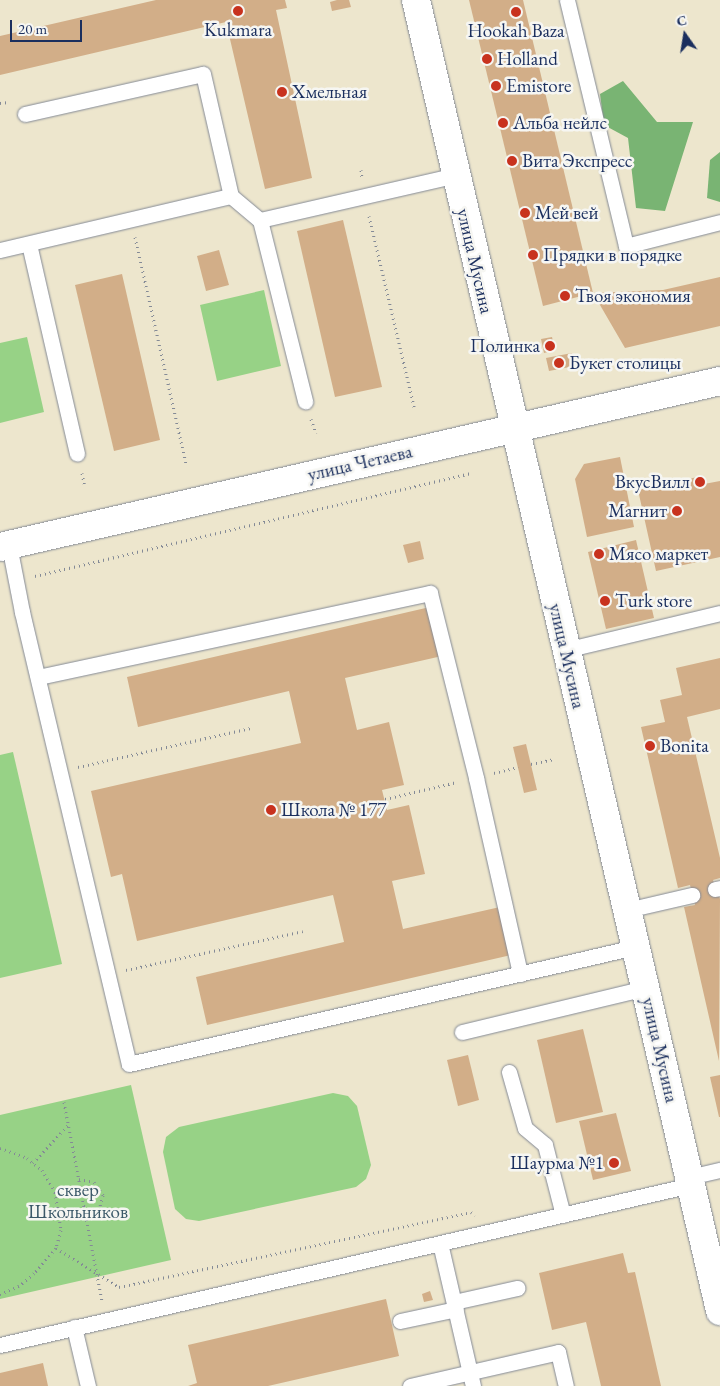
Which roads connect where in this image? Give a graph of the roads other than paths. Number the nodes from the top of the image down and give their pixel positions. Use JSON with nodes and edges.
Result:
{"nodes":[{"id":1,"x":416,"y":0,"type":"edge"},
{"id":2,"x":567,"y":0,"type":"edge"},
{"id":3,"x":24,"y":114,"type":"dead end"},
{"id":4,"x":456,"y":175,"type":"junction"},
{"id":5,"x":231,"y":196,"type":"junction"},
{"id":6,"x":260,"y":220,"type":"junction"},
{"id":7,"x":720,"y":222,"type":"edge"},
{"id":8,"x":29,"y":244,"type":"junction"},
{"id":9,"x":0,"y":250,"type":"edge"},
{"id":10,"x":720,"y":381,"type":"edge"},
{"id":11,"x":305,"y":401,"type":"dead end"},
{"id":12,"x":514,"y":429,"type":"junction"},
{"id":13,"x":77,"y":454,"type":"dead end"},
{"id":14,"x":5,"y":546,"type":"edge"},
{"id":15,"x":720,"y":612,"type":"edge"},
{"id":16,"x":566,"y":650,"type":"junction"},
{"id":17,"x":38,"y":677,"type":"junction"},
{"id":18,"x":692,"y":895,"type":"dead end"},
{"id":19,"x":626,"y":910,"type":"junction"},
{"id":20,"x":635,"y":947,"type":"junction"},
{"id":21,"x":520,"y":974,"type":"junction"},
{"id":22,"x":645,"y":988,"type":"junction"},
{"id":23,"x":462,"y":1032,"type":"dead end"},
{"id":24,"x":509,"y":1072,"type":"dead end"},
{"id":25,"x":720,"y":1170,"type":"edge"},
{"id":26,"x":690,"y":1181,"type":"junction"},
{"id":27,"x":563,"y":1215,"type":"junction"},
{"id":28,"x":440,"y":1243,"type":"junction"},
{"id":29,"x":715,"y":1265,"type":"edge"},
{"id":30,"x":517,"y":1288,"type":"dead end"},
{"id":31,"x":455,"y":1306,"type":"junction"},
{"id":32,"x":720,"y":1311,"type":"edge"},
{"id":33,"x":400,"y":1321,"type":"dead end"},
{"id":34,"x":74,"y":1327,"type":"junction"},
{"id":35,"x":0,"y":1345,"type":"edge"},
{"id":36,"x":472,"y":1379,"type":"edge"},
{"id":37,"x":88,"y":1386,"type":"edge"},
{"id":38,"x":410,"y":1386,"type":"edge"},
{"id":39,"x":566,"y":1386,"type":"edge"}],
"edges":[{"from":1,"to":4,"type":"street","name":"улица Мусина"},
{"from":2,"to":7,"type":"lane"},
{"from":3,"to":5,"type":"lane"},
{"from":4,"to":6,"type":"lane"},
{"from":4,"to":12,"type":"street","name":"улица Мусина"},
{"from":5,"to":6,"type":"lane"},
{"from":5,"to":8,"type":"lane"},
{"from":6,"to":11,"type":"lane"},
{"from":8,"to":9,"type":"lane"},
{"from":8,"to":13,"type":"lane"},
{"from":10,"to":12,"type":"street","name":"улица Четаева"},
{"from":12,"to":14,"type":"street","name":"улица Четаева"},
{"from":12,"to":16,"type":"street","name":"улица Мусина"},
{"from":14,"to":17,"type":"lane"},
{"from":15,"to":16,"type":"lane"},
{"from":16,"to":19,"type":"street","name":"улица Мусина"},
{"from":17,"to":21,"type":"lane"},
{"from":17,"to":21,"type":"lane"},
{"from":18,"to":19,"type":"lane"},
{"from":19,"to":20,"type":"street","name":"улица Мусина"},
{"from":20,"to":21,"type":"lane"},
{"from":20,"to":22,"type":"street","name":"улица Мусина"},
{"from":22,"to":23,"type":"lane"},
{"from":22,"to":26,"type":"street","name":"улица Мусина"},
{"from":24,"to":27,"type":"lane"},
{"from":25,"to":26,"type":"lane"},
{"from":26,"to":27,"type":"lane"},
{"from":26,"to":29,"type":"street","name":"улица Мусина"},
{"from":27,"to":28,"type":"lane"},
{"from":28,"to":31,"type":"lane"},
{"from":28,"to":34,"type":"lane"},
{"from":29,"to":32,"type":"street","name":"улица Мусина"},
{"from":30,"to":31,"type":"lane"},
{"from":31,"to":33,"type":"lane"},
{"from":31,"to":36,"type":"lane"},
{"from":34,"to":35,"type":"lane"},
{"from":34,"to":37,"type":"lane"},
{"from":36,"to":38,"type":"lane"},
{"from":36,"to":39,"type":"lane"}]}
